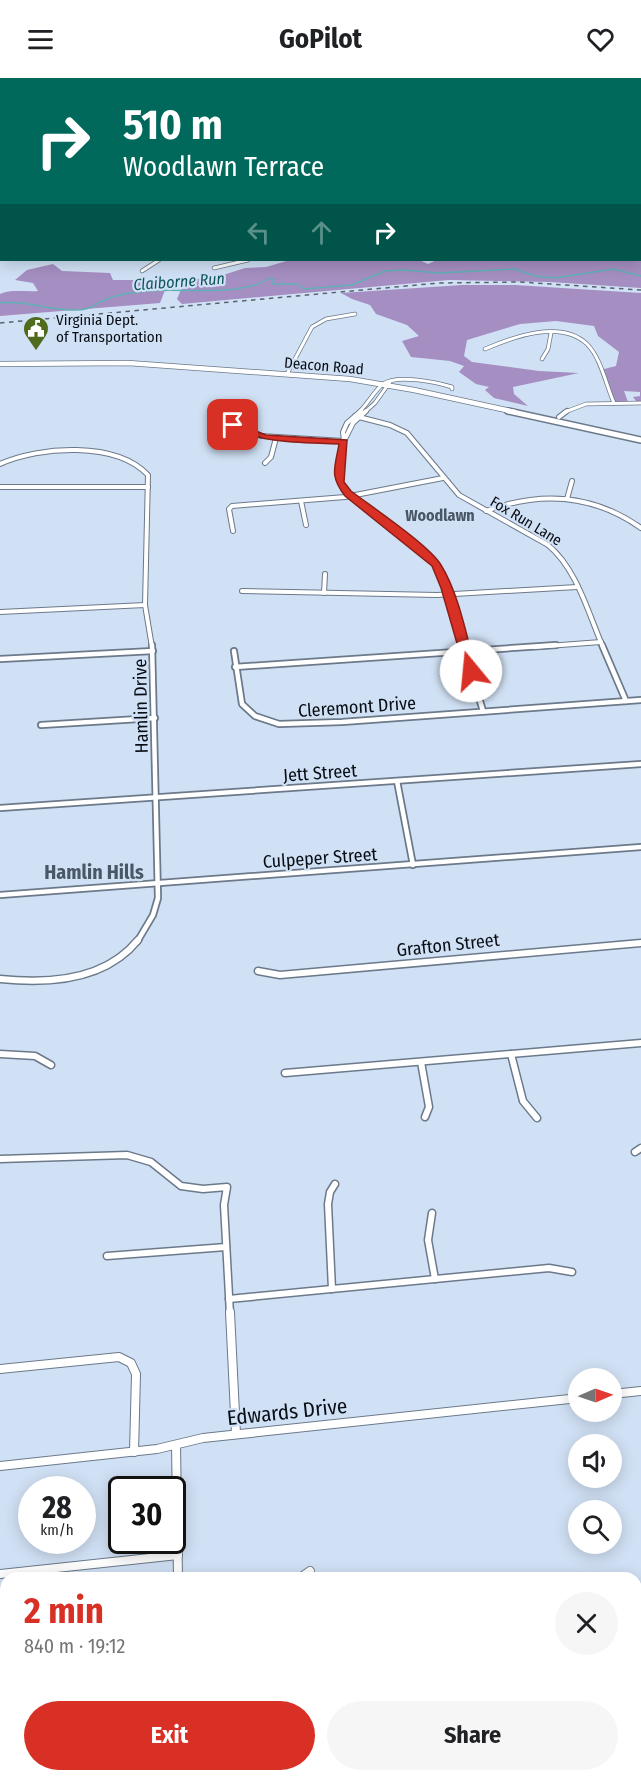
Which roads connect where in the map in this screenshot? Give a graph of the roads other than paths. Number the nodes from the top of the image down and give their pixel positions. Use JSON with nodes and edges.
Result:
{"nodes":[{"id":1,"x":157,"y":261,"type":"edge"},
{"id":2,"x":223,"y":261,"type":"edge"},
{"id":3,"x":241,"y":261,"type":"edge"},
{"id":4,"x":226,"y":263,"type":"junction"},
{"id":5,"x":214,"y":268,"type":"dead end"},
{"id":6,"x":142,"y":271,"type":"dead end"},
{"id":7,"x":355,"y":314,"type":"dead end"},
{"id":8,"x":551,"y":333,"type":"junction"},
{"id":9,"x":485,"y":349,"type":"dead end"},
{"id":10,"x":542,"y":358,"type":"dead end"},
{"id":11,"x":0,"y":362,"type":"edge"},
{"id":12,"x":288,"y":373,"type":"junction"},
{"id":13,"x":387,"y":383,"type":"junction"},
{"id":14,"x":452,"y":389,"type":"dead end"},
{"id":15,"x":614,"y":403,"type":"junction"},
{"id":16,"x":641,"y":403,"type":"edge"},
{"id":17,"x":357,"y":416,"type":"junction"},
{"id":18,"x":559,"y":417,"type":"junction"},
{"id":19,"x":219,"y":418,"type":"dead end"},
{"id":20,"x":276,"y":438,"type":"junction"},
{"id":21,"x":641,"y":438,"type":"edge"},
{"id":22,"x":344,"y":441,"type":"junction"},
{"id":23,"x":265,"y":462,"type":"dead end"},
{"id":24,"x":0,"y":464,"type":"edge"},
{"id":25,"x":443,"y":478,"type":"junction"},
{"id":26,"x":572,"y":481,"type":"dead end"},
{"id":27,"x":0,"y":487,"type":"edge"},
{"id":28,"x":148,"y":487,"type":"junction"},
{"id":29,"x":352,"y":496,"type":"junction"},
{"id":30,"x":567,"y":499,"type":"junction"},
{"id":31,"x":301,"y":501,"type":"junction"},
{"id":32,"x":486,"y":511,"type":"junction"},
{"id":33,"x":306,"y":525,"type":"dead end"},
{"id":34,"x":641,"y":528,"type":"edge"},
{"id":35,"x":232,"y":531,"type":"dead end"},
{"id":36,"x":325,"y":574,"type":"dead end"},
{"id":37,"x":577,"y":586,"type":"junction"},
{"id":38,"x":242,"y":591,"type":"dead end"},
{"id":39,"x":324,"y":593,"type":"junction"},
{"id":40,"x":448,"y":595,"type":"junction"},
{"id":41,"x":145,"y":605,"type":"junction"},
{"id":42,"x":0,"y":612,"type":"edge"},
{"id":43,"x":601,"y":642,"type":"junction"},
{"id":44,"x":153,"y":651,"type":"junction"},
{"id":45,"x":234,"y":651,"type":"dead end"},
{"id":46,"x":465,"y":651,"type":"junction"},
{"id":47,"x":0,"y":659,"type":"edge"},
{"id":48,"x":236,"y":667,"type":"junction"},
{"id":49,"x":641,"y":700,"type":"edge"},
{"id":50,"x":626,"y":701,"type":"junction"},
{"id":51,"x":483,"y":711,"type":"junction"},
{"id":52,"x":155,"y":718,"type":"junction"},
{"id":53,"x":41,"y":725,"type":"dead end"},
{"id":54,"x":641,"y":764,"type":"edge"},
{"id":55,"x":397,"y":781,"type":"junction"},
{"id":56,"x":156,"y":798,"type":"junction"},
{"id":57,"x":0,"y":808,"type":"edge"},
{"id":58,"x":641,"y":848,"type":"edge"},
{"id":59,"x":413,"y":865,"type":"junction"},
{"id":60,"x":158,"y":883,"type":"junction"},
{"id":61,"x":0,"y":895,"type":"edge"},
{"id":62,"x":641,"y":943,"type":"edge"},
{"id":63,"x":258,"y":971,"type":"dead end"},
{"id":64,"x":0,"y":979,"type":"edge"},
{"id":65,"x":641,"y":1043,"type":"edge"},
{"id":66,"x":0,"y":1054,"type":"edge"},
{"id":67,"x":511,"y":1054,"type":"junction"},
{"id":68,"x":421,"y":1062,"type":"junction"},
{"id":69,"x":51,"y":1065,"type":"dead end"},
{"id":70,"x":285,"y":1073,"type":"dead end"},
{"id":71,"x":425,"y":1118,"type":"dead end"},
{"id":72,"x":537,"y":1118,"type":"dead end"},
{"id":73,"x":0,"y":1159,"type":"edge"},
{"id":74,"x":335,"y":1184,"type":"dead end"},
{"id":75,"x":432,"y":1213,"type":"dead end"},
{"id":76,"x":226,"y":1246,"type":"junction"},
{"id":77,"x":107,"y":1256,"type":"dead end"},
{"id":78,"x":572,"y":1272,"type":"dead end"},
{"id":79,"x":435,"y":1279,"type":"junction"},
{"id":80,"x":332,"y":1289,"type":"junction"},
{"id":81,"x":229,"y":1299,"type":"junction"},
{"id":82,"x":0,"y":1369,"type":"edge"},
{"id":83,"x":641,"y":1391,"type":"edge"},
{"id":84,"x":622,"y":1393,"type":"edge"},
{"id":85,"x":568,"y":1399,"type":"edge"},
{"id":86,"x":236,"y":1434,"type":"junction"},
{"id":87,"x":176,"y":1445,"type":"junction"},
{"id":88,"x":134,"y":1452,"type":"junction"},
{"id":89,"x":0,"y":1466,"type":"edge"},
{"id":90,"x":178,"y":1555,"type":"junction"},
{"id":91,"x":19,"y":1572,"type":"edge"},
{"id":92,"x":178,"y":1572,"type":"edge"}],
"edges":[{"from":1,"to":6,"type":"street"},
{"from":2,"to":4,"type":"street"},
{"from":3,"to":4,"type":"street"},
{"from":4,"to":5,"type":"street"},
{"from":7,"to":12,"type":"street"},
{"from":8,"to":9,"type":"street"},
{"from":8,"to":10,"type":"street"},
{"from":8,"to":15,"type":"street"},
{"from":11,"to":12,"type":"main road","name":"Deacon Road"},
{"from":12,"to":13,"type":"main road","name":"Deacon Road"},
{"from":13,"to":14,"type":"street"},
{"from":13,"to":17,"type":"street"},
{"from":13,"to":18,"type":"main road","name":"Deacon Road"},
{"from":13,"to":21,"type":"main road","name":"Deacon Road"},
{"from":15,"to":16,"type":"street"},
{"from":15,"to":18,"type":"street"},
{"from":17,"to":22,"type":"street"},
{"from":17,"to":25,"type":"street","name":"Fox Run Lane"},
{"from":18,"to":21,"type":"main road","name":"Deacon Road"},
{"from":19,"to":20,"type":"street"},
{"from":20,"to":22,"type":"street"},
{"from":20,"to":23,"type":"street"},
{"from":22,"to":29,"type":"street"},
{"from":24,"to":28,"type":"street","name":"Hamlin Drive"},
{"from":25,"to":29,"type":"street"},
{"from":25,"to":32,"type":"street","name":"Fox Run Lane"},
{"from":26,"to":30,"type":"street"},
{"from":27,"to":28,"type":"street"},
{"from":28,"to":41,"type":"street","name":"Hamlin Drive"},
{"from":29,"to":31,"type":"street"},
{"from":29,"to":40,"type":"street"},
{"from":30,"to":32,"type":"street"},
{"from":30,"to":34,"type":"street"},
{"from":31,"to":33,"type":"street"},
{"from":31,"to":35,"type":"street"},
{"from":32,"to":37,"type":"street","name":"Fox Run Lane"},
{"from":36,"to":39,"type":"street"},
{"from":37,"to":40,"type":"street"},
{"from":37,"to":43,"type":"street","name":"Fox Run Lane"},
{"from":38,"to":39,"type":"street"},
{"from":39,"to":40,"type":"street"},
{"from":40,"to":46,"type":"street"},
{"from":41,"to":42,"type":"street"},
{"from":41,"to":44,"type":"street","name":"Hamlin Drive"},
{"from":43,"to":46,"type":"street"},
{"from":43,"to":50,"type":"street","name":"Fox Run Lane"},
{"from":44,"to":47,"type":"street"},
{"from":44,"to":52,"type":"street","name":"Hamlin Drive"},
{"from":45,"to":48,"type":"street","name":"Cleremont Drive"},
{"from":46,"to":48,"type":"street"},
{"from":46,"to":51,"type":"street"},
{"from":48,"to":51,"type":"street","name":"Cleremont Drive"},
{"from":49,"to":50,"type":"street","name":"Cleremont Drive"},
{"from":50,"to":51,"type":"street","name":"Cleremont Drive"},
{"from":52,"to":53,"type":"street"},
{"from":52,"to":56,"type":"street","name":"Hamlin Drive"},
{"from":54,"to":55,"type":"street","name":"Jett Street"},
{"from":55,"to":56,"type":"street","name":"Jett Street"},
{"from":55,"to":59,"type":"street"},
{"from":56,"to":57,"type":"street","name":"Jett Street"},
{"from":56,"to":60,"type":"street","name":"Hamlin Drive"},
{"from":58,"to":59,"type":"street","name":"Culpeper Street"},
{"from":59,"to":60,"type":"street","name":"Culpeper Street"},
{"from":60,"to":61,"type":"street","name":"Culpeper Street"},
{"from":60,"to":64,"type":"street","name":"Hamlin Drive"},
{"from":62,"to":63,"type":"street","name":"Grafton Street"},
{"from":65,"to":67,"type":"street"},
{"from":66,"to":69,"type":"street"},
{"from":67,"to":68,"type":"street"},
{"from":67,"to":72,"type":"street"},
{"from":68,"to":70,"type":"street"},
{"from":68,"to":71,"type":"street"},
{"from":73,"to":76,"type":"street"},
{"from":74,"to":80,"type":"street"},
{"from":75,"to":79,"type":"street"},
{"from":76,"to":77,"type":"street"},
{"from":76,"to":81,"type":"street"},
{"from":78,"to":79,"type":"street"},
{"from":79,"to":80,"type":"street"},
{"from":80,"to":81,"type":"street"},
{"from":81,"to":86,"type":"street"},
{"from":82,"to":88,"type":"street"},
{"from":83,"to":84,"type":"street"},
{"from":85,"to":86,"type":"street","name":"Edwards Drive"},
{"from":86,"to":87,"type":"street","name":"Edwards Drive"},
{"from":87,"to":88,"type":"street","name":"Edwards Drive"},
{"from":87,"to":90,"type":"street"},
{"from":88,"to":89,"type":"street","name":"Edwards Drive"},
{"from":90,"to":91,"type":"street"},
{"from":90,"to":92,"type":"street"}]}
